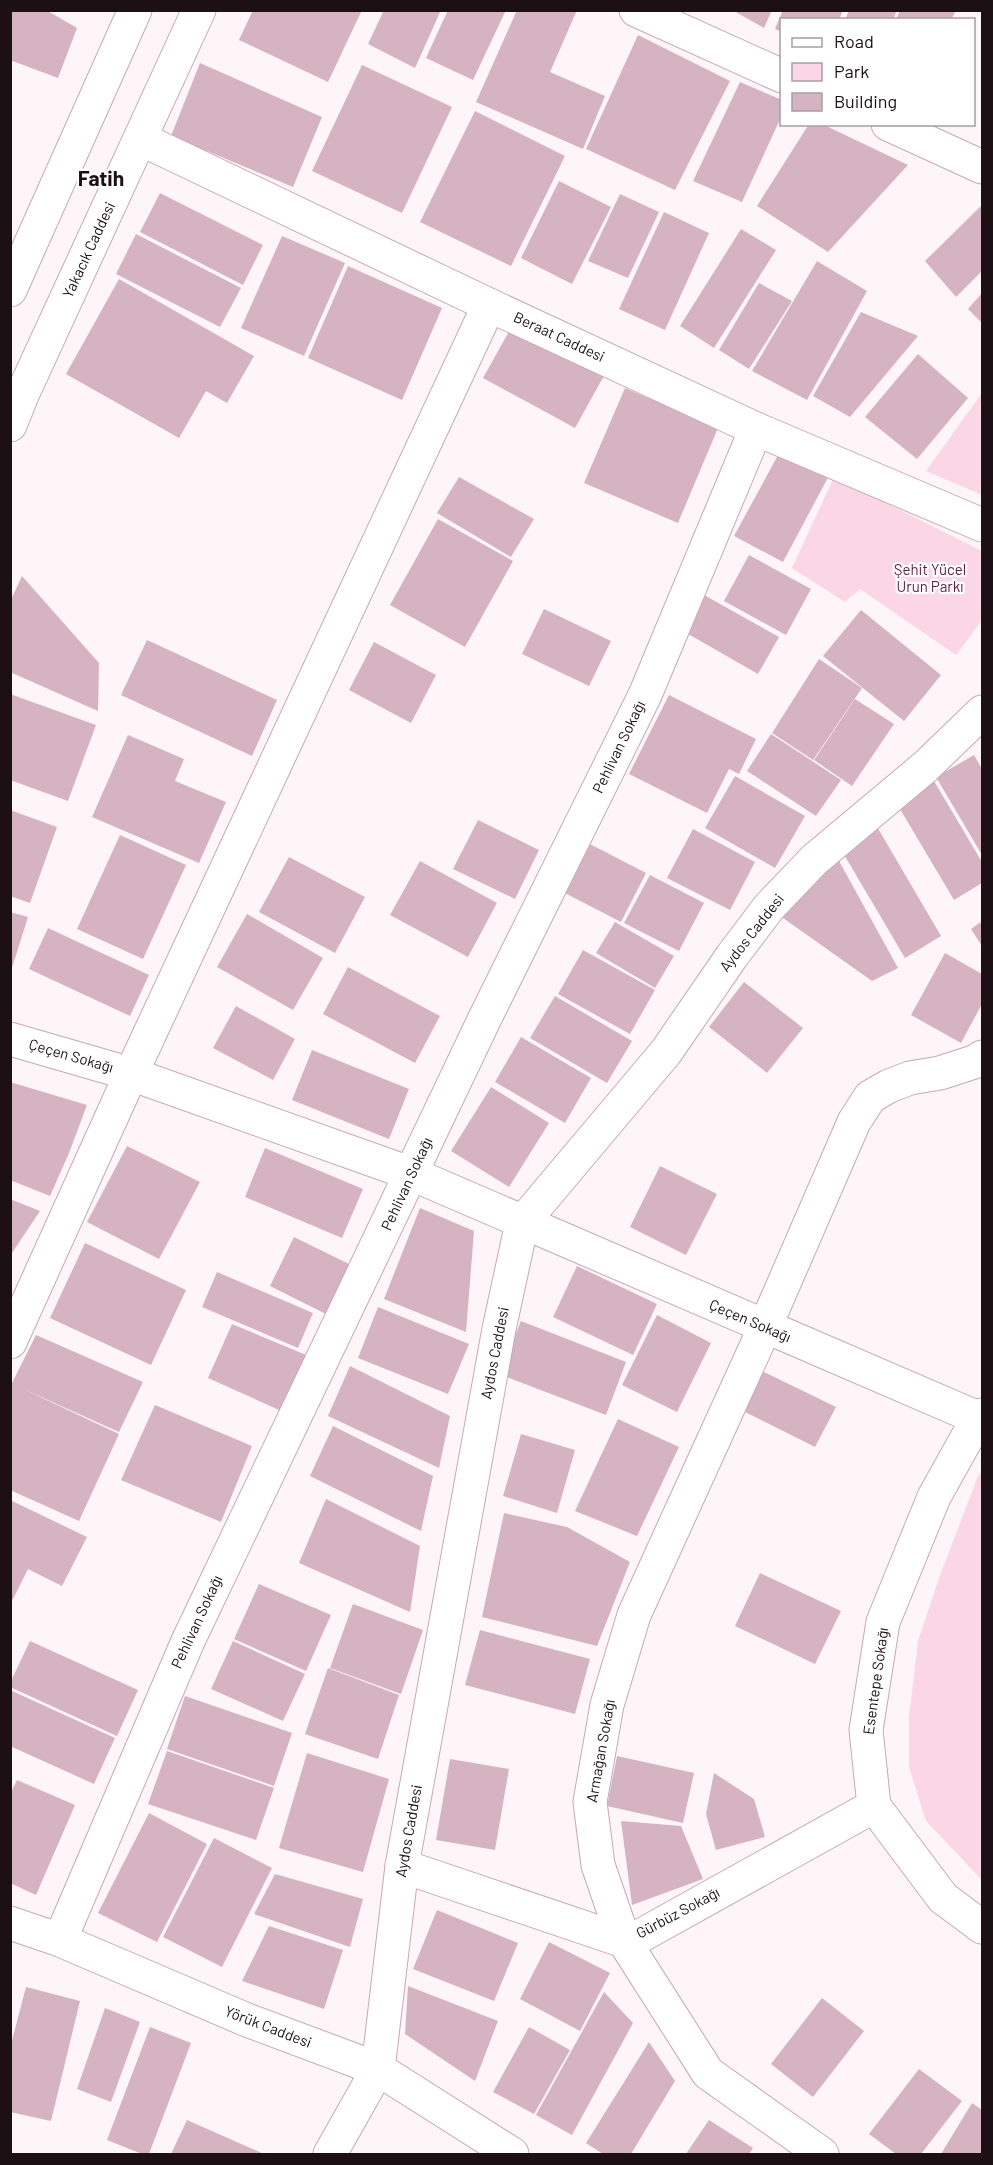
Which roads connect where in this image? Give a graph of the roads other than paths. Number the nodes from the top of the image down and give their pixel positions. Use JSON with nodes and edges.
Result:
{"nodes":[{"id":1,"x":135,"y":10,"type":"edge"},
{"id":2,"x":200,"y":10,"type":"edge"},
{"id":3,"x":636,"y":10,"type":"edge"},
{"id":4,"x":780,"y":75,"type":"edge"},
{"id":5,"x":892,"y":126,"type":"edge"},
{"id":6,"x":141,"y":138,"type":"junction"},
{"id":7,"x":982,"y":168,"type":"edge"},
{"id":8,"x":10,"y":290,"type":"edge"},
{"id":9,"x":489,"y":305,"type":"junction"},
{"id":10,"x":16,"y":392,"type":"edge"},
{"id":11,"x":10,"y":425,"type":"edge"},
{"id":12,"x":756,"y":429,"type":"junction"},
{"id":13,"x":982,"y":525,"type":"edge"},
{"id":14,"x":982,"y":712,"type":"edge"},
{"id":15,"x":10,"y":1039,"type":"edge"},
{"id":16,"x":982,"y":1057,"type":"edge"},
{"id":17,"x":131,"y":1074,"type":"junction"},
{"id":18,"x":412,"y":1174,"type":"junction"},
{"id":19,"x":522,"y":1223,"type":"junction"},
{"id":20,"x":765,"y":1327,"type":"junction"},
{"id":21,"x":10,"y":1342,"type":"edge"},
{"id":22,"x":980,"y":1417,"type":"edge"},
{"id":23,"x":874,"y":1806,"type":"junction"},
{"id":24,"x":402,"y":1866,"type":"junction"},
{"id":25,"x":10,"y":1923,"type":"edge"},
{"id":26,"x":982,"y":1927,"type":"edge"},
{"id":27,"x":60,"y":1940,"type":"junction"},
{"id":28,"x":624,"y":1941,"type":"junction"},
{"id":29,"x":378,"y":2068,"type":"junction"},
{"id":30,"x":330,"y":2154,"type":"edge"},
{"id":31,"x":512,"y":2154,"type":"edge"},
{"id":32,"x":822,"y":2154,"type":"edge"}],
"edges":[{"from":1,"to":8,"type":"street"},
{"from":2,"to":6,"type":"street","name":"Yakacık Caddesi"},
{"from":3,"to":4,"type":"street"},
{"from":5,"to":7,"type":"street"},
{"from":6,"to":9,"type":"street","name":"Beraat Caddesi"},
{"from":6,"to":10,"type":"street","name":"Yakacık Caddesi"},
{"from":9,"to":12,"type":"street","name":"Beraat Caddesi"},
{"from":9,"to":17,"type":"street"},
{"from":10,"to":11,"type":"street","name":"Yakacık Caddesi"},
{"from":12,"to":13,"type":"street","name":"Beraat Caddesi"},
{"from":12,"to":18,"type":"street","name":"Pehlivan Sokağı"},
{"from":14,"to":19,"type":"street","name":"Aydos Caddesi"},
{"from":15,"to":17,"type":"street","name":"Çeçen Sokağı"},
{"from":16,"to":20,"type":"street","name":"Armağan Sokağı"},
{"from":17,"to":18,"type":"street","name":"Çeçen Sokağı"},
{"from":17,"to":21,"type":"street"},
{"from":18,"to":19,"type":"street","name":"Çeçen Sokağı"},
{"from":18,"to":27,"type":"street","name":"Pehlivan Sokağı"},
{"from":19,"to":20,"type":"street","name":"Çeçen Sokağı"},
{"from":19,"to":24,"type":"street","name":"Aydos Caddesi"},
{"from":20,"to":22,"type":"street","name":"Çeçen Sokağı"},
{"from":20,"to":28,"type":"street","name":"Armağan Sokağı"},
{"from":22,"to":23,"type":"street","name":"Esentepe Sokağı"},
{"from":23,"to":26,"type":"street"},
{"from":23,"to":28,"type":"street","name":"Gürbüz Sokağı"},
{"from":24,"to":28,"type":"street","name":"Gürbüz Sokağı"},
{"from":24,"to":29,"type":"street","name":"Aydos Caddesi"},
{"from":25,"to":27,"type":"street","name":"Yörük Caddesi"},
{"from":27,"to":29,"type":"street","name":"Yörük Caddesi"},
{"from":28,"to":32,"type":"street","name":"Armağan Sokağı"},
{"from":29,"to":30,"type":"street","name":"Aydos Caddesi"},
{"from":29,"to":31,"type":"street","name":"Yörük Caddesi"}]}
